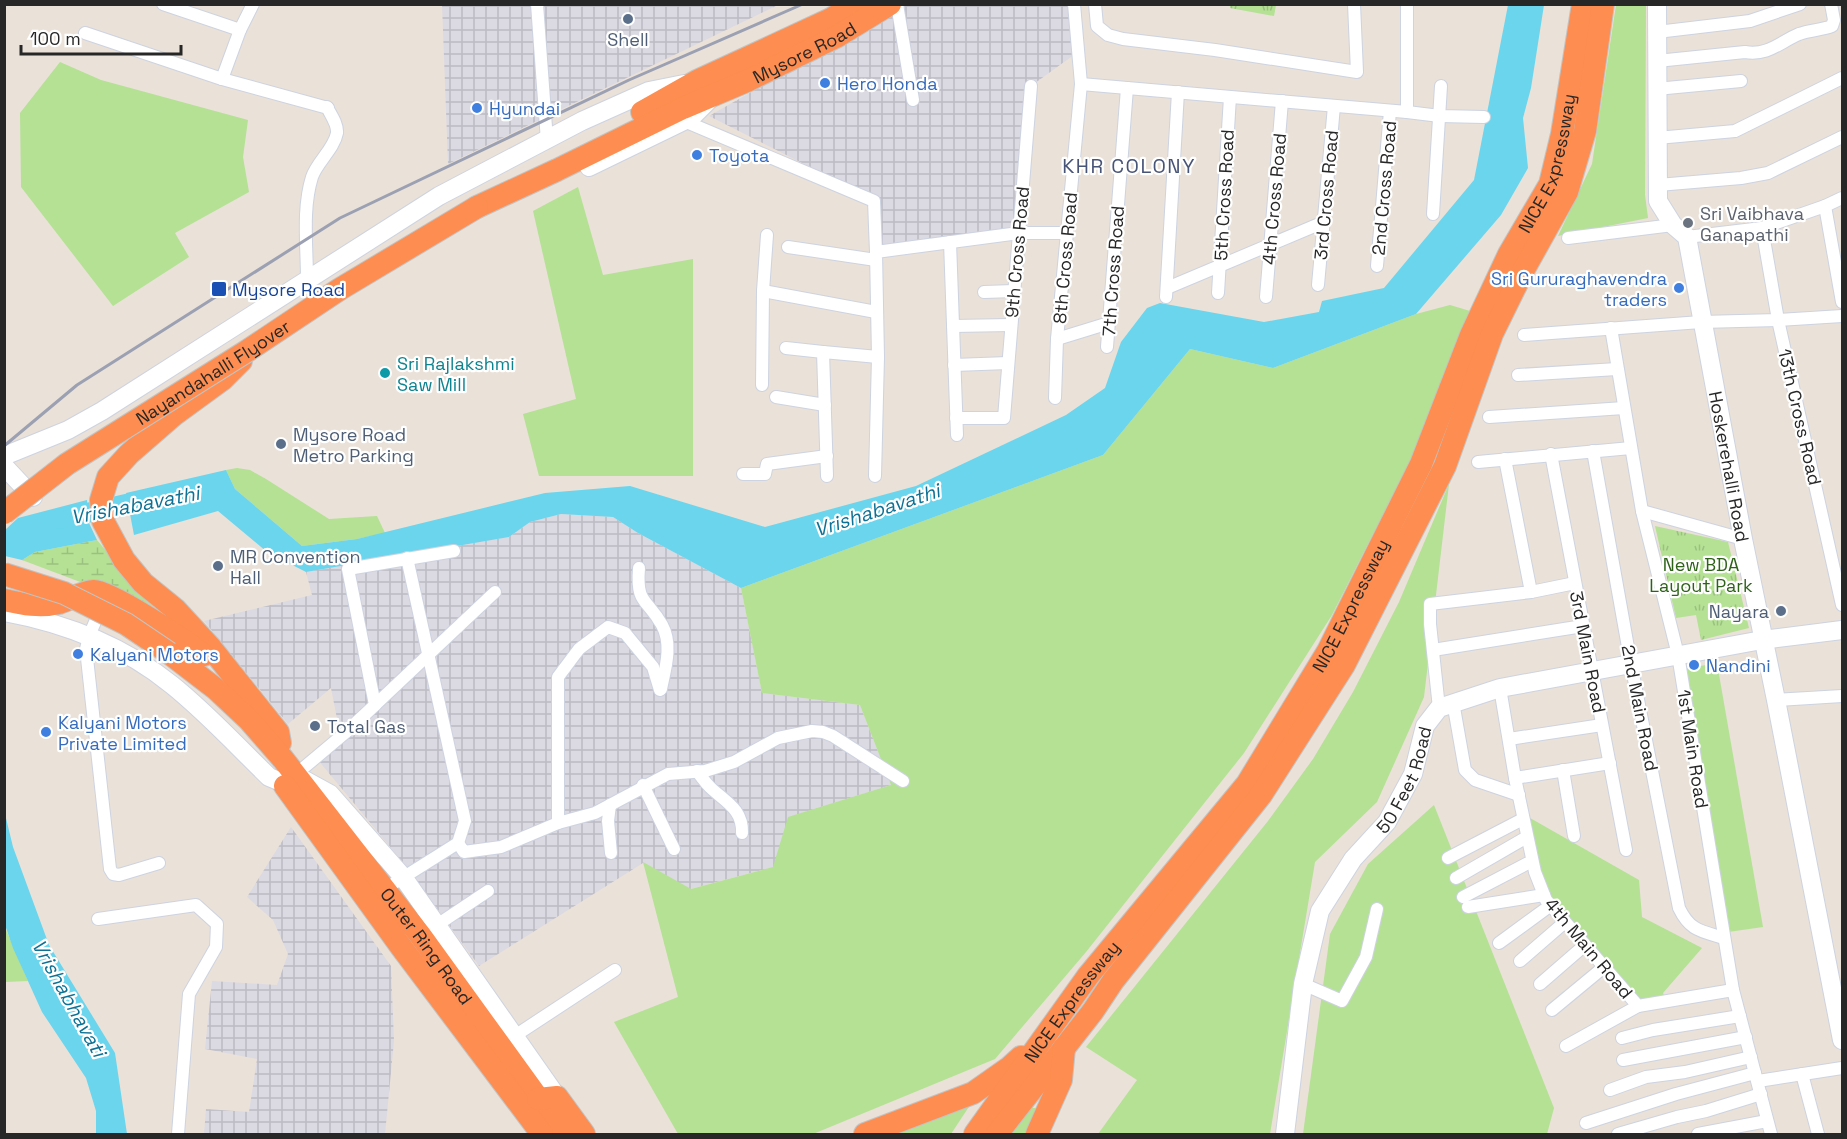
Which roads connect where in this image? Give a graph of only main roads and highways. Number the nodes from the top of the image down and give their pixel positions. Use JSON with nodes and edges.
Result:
{"nodes":[{"id":1,"x":855,"y":4,"type":"edge"},
{"id":2,"x":890,"y":4,"type":"edge"},
{"id":3,"x":1583,"y":4,"type":"edge"},
{"id":4,"x":1604,"y":4,"type":"edge"},
{"id":5,"x":706,"y":88,"type":"junction"},
{"id":6,"x":657,"y":104,"type":"joint"},
{"id":7,"x":683,"y":114,"type":"joint"},
{"id":8,"x":474,"y":202,"type":"junction"},
{"id":9,"x":241,"y":361,"type":"road end"},
{"id":10,"x":4,"y":503,"type":"edge"},
{"id":11,"x":4,"y":513,"type":"edge"},
{"id":12,"x":4,"y":574,"type":"edge"},
{"id":13,"x":4,"y":588,"type":"edge"},
{"id":14,"x":4,"y":600,"type":"edge"},
{"id":15,"x":166,"y":658,"type":"junction"},
{"id":16,"x":241,"y":684,"type":"junction"},
{"id":17,"x":286,"y":772,"type":"junction"},
{"id":18,"x":1055,"y":1042,"type":"junction"},
{"id":19,"x":548,"y":1098,"type":"junction"},
{"id":20,"x":542,"y":1134,"type":"edge"},
{"id":21,"x":564,"y":1134,"type":"edge"},
{"id":22,"x":584,"y":1134,"type":"edge"},
{"id":23,"x":866,"y":1134,"type":"edge"},
{"id":24,"x":975,"y":1134,"type":"edge"},
{"id":25,"x":997,"y":1134,"type":"edge"},
{"id":26,"x":1037,"y":1134,"type":"edge"}],
"edges":[{"from":1,"to":5,"type":"highway","name":"Mysore Road"},
{"from":2,"to":5,"type":"highway","name":"Mysore Road"},
{"from":3,"to":18,"type":"highway","name":"NICE Expressway"},
{"from":4,"to":18,"type":"highway","name":"NICE Expressway"},
{"from":5,"to":6,"type":"highway","name":"Mysore Road"},
{"from":5,"to":7,"type":"highway","name":"Mysore Road"},
{"from":6,"to":8,"type":"highway","name":"Nayandahalli Flyover"},
{"from":7,"to":8,"type":"highway","name":"Nayandahalli Flyover"},
{"from":8,"to":10,"type":"highway","name":"Nayandahalli Flyover"},
{"from":8,"to":11,"type":"highway","name":"Nayandahalli Flyover","bridge":true},
{"from":9,"to":16,"type":"highway"},
{"from":12,"to":15,"type":"highway","bridge":true},
{"from":13,"to":15,"type":"highway"},
{"from":14,"to":16,"type":"highway"},
{"from":15,"to":17,"type":"highway","name":"Outer Ring Road"},
{"from":16,"to":17,"type":"highway"},
{"from":17,"to":19,"type":"highway","name":"Outer Ring Road"},
{"from":17,"to":20,"type":"highway","name":"Outer Ring Road"},
{"from":18,"to":23,"type":"highway"},
{"from":18,"to":24,"type":"highway","name":"NICE Expressway"},
{"from":18,"to":25,"type":"highway","name":"NICE Expressway"},
{"from":18,"to":26,"type":"highway"},
{"from":19,"to":21,"type":"highway","name":"Outer Ring Road"},
{"from":19,"to":22,"type":"highway"}]}
